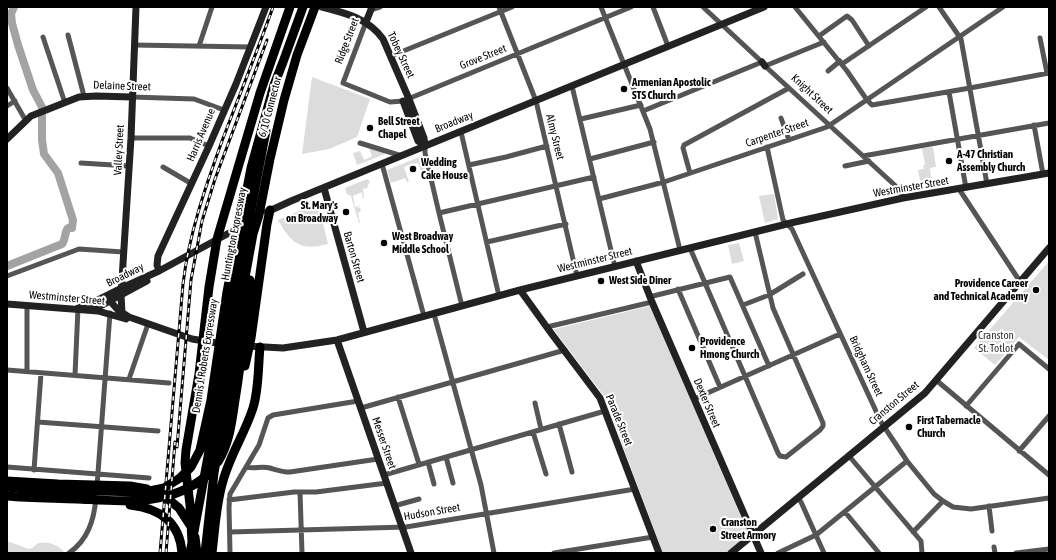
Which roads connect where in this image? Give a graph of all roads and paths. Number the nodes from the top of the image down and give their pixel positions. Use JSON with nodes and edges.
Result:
{"nodes":[{"id":1,"x":136,"y":7,"type":"edge"},
{"id":2,"x":212,"y":7,"type":"edge"},
{"id":3,"x":266,"y":7,"type":"edge"},
{"id":4,"x":290,"y":7,"type":"edge"},
{"id":5,"x":303,"y":7,"type":"edge"},
{"id":6,"x":315,"y":7,"type":"edge"},
{"id":7,"x":380,"y":7,"type":"edge"},
{"id":8,"x":512,"y":7,"type":"edge"},
{"id":9,"x":601,"y":7,"type":"edge"},
{"id":10,"x":630,"y":7,"type":"edge"},
{"id":11,"x":653,"y":7,"type":"edge"},
{"id":12,"x":703,"y":7,"type":"edge"},
{"id":13,"x":764,"y":7,"type":"edge"},
{"id":14,"x":795,"y":7,"type":"edge"},
{"id":15,"x":926,"y":7,"type":"edge"},
{"id":16,"x":939,"y":7,"type":"edge"},
{"id":17,"x":1003,"y":7,"type":"edge"},
{"id":18,"x":325,"y":8,"type":"edge"},
{"id":19,"x":371,"y":9,"type":"edge"},
{"id":20,"x":500,"y":9,"type":"edge"},
{"id":21,"x":605,"y":17,"type":"junction"},
{"id":22,"x":366,"y":22,"type":"junction"},
{"id":23,"x":721,"y":25,"type":"junction"},
{"id":24,"x":68,"y":35,"type":"dead end"},
{"id":25,"x":818,"y":36,"type":"junction"},
{"id":26,"x":959,"y":36,"type":"junction"},
{"id":27,"x":43,"y":37,"type":"dead end"},
{"id":28,"x":1040,"y":38,"type":"dead end"},
{"id":29,"x":824,"y":42,"type":"junction"},
{"id":30,"x":134,"y":45,"type":"junction"},
{"id":31,"x":199,"y":46,"type":"junction"},
{"id":32,"x":668,"y":46,"type":"junction"},
{"id":33,"x":869,"y":46,"type":"junction"},
{"id":34,"x":250,"y":47,"type":"junction"},
{"id":35,"x":518,"y":54,"type":"junction"},
{"id":36,"x":391,"y":56,"type":"junction"},
{"id":37,"x":284,"y":62,"type":"junction"},
{"id":38,"x":841,"y":63,"type":"junction"},
{"id":39,"x":625,"y":64,"type":"junction"},
{"id":40,"x":764,"y":64,"type":"junction"},
{"id":41,"x":828,"y":71,"type":"dead end"},
{"id":42,"x":1048,"y":73,"type":"edge"},
{"id":43,"x":264,"y":81,"type":"junction"},
{"id":44,"x":343,"y":83,"type":"joint"},
{"id":45,"x":572,"y":86,"type":"junction"},
{"id":46,"x":7,"y":88,"type":"edge"},
{"id":47,"x":790,"y":88,"type":"junction"},
{"id":48,"x":970,"y":88,"type":"junction"},
{"id":49,"x":949,"y":92,"type":"junction"},
{"id":50,"x":84,"y":96,"type":"junction"},
{"id":51,"x":132,"y":97,"type":"junction"},
{"id":52,"x":406,"y":100,"type":"junction"},
{"id":53,"x":867,"y":100,"type":"junction"},
{"id":54,"x":14,"y":101,"type":"junction"},
{"id":55,"x":536,"y":101,"type":"junction"},
{"id":56,"x":65,"y":103,"type":"junction"},
{"id":57,"x":641,"y":105,"type":"junction"},
{"id":58,"x":7,"y":106,"type":"edge"},
{"id":59,"x":224,"y":110,"type":"junction"},
{"id":60,"x":643,"y":111,"type":"junction"},
{"id":61,"x":781,"y":118,"type":"dead end"},
{"id":62,"x":581,"y":119,"type":"junction"},
{"id":63,"x":26,"y":121,"type":"junction"},
{"id":64,"x":1049,"y":123,"type":"edge"},
{"id":65,"x":830,"y":126,"type":"junction"},
{"id":66,"x":1034,"y":126,"type":"junction"},
{"id":67,"x":460,"y":132,"type":"junction"},
{"id":68,"x":978,"y":135,"type":"junction"},
{"id":69,"x":131,"y":138,"type":"junction"},
{"id":70,"x":7,"y":139,"type":"edge"},
{"id":71,"x":957,"y":139,"type":"junction"},
{"id":72,"x":789,"y":140,"type":"junction"},
{"id":73,"x":654,"y":142,"type":"junction"},
{"id":74,"x":360,"y":143,"type":"dead end"},
{"id":75,"x":209,"y":146,"type":"junction"},
{"id":76,"x":425,"y":146,"type":"junction"},
{"id":77,"x":547,"y":146,"type":"junction"},
{"id":78,"x":767,"y":147,"type":"junction"},
{"id":79,"x":402,"y":156,"type":"junction"},
{"id":80,"x":863,"y":156,"type":"junction"},
{"id":81,"x":590,"y":159,"type":"junction"},
{"id":82,"x":869,"y":161,"type":"junction"},
{"id":83,"x":81,"y":163,"type":"dead end"},
{"id":84,"x":382,"y":164,"type":"junction"},
{"id":85,"x":469,"y":165,"type":"junction"},
{"id":86,"x":129,"y":166,"type":"junction"},
{"id":87,"x":845,"y":166,"type":"dead end"},
{"id":88,"x":163,"y":167,"type":"dead end"},
{"id":89,"x":690,"y":173,"type":"junction"},
{"id":90,"x":1046,"y":173,"type":"edge"},
{"id":91,"x":594,"y":177,"type":"junction"},
{"id":92,"x":664,"y":182,"type":"junction"},
{"id":93,"x":192,"y":184,"type":"junction"},
{"id":94,"x":987,"y":184,"type":"junction"},
{"id":95,"x":556,"y":186,"type":"junction"},
{"id":96,"x":324,"y":188,"type":"junction"},
{"id":97,"x":962,"y":188,"type":"junction"},
{"id":98,"x":903,"y":198,"type":"junction"},
{"id":99,"x":599,"y":199,"type":"junction"},
{"id":100,"x":478,"y":204,"type":"junction"},
{"id":101,"x":264,"y":213,"type":"junction"},
{"id":102,"x":438,"y":213,"type":"junction"},
{"id":103,"x":241,"y":215,"type":"junction"},
{"id":104,"x":566,"y":224,"type":"junction"},
{"id":105,"x":788,"y":224,"type":"junction"},
{"id":106,"x":755,"y":232,"type":"junction"},
{"id":107,"x":217,"y":239,"type":"junction"},
{"id":108,"x":487,"y":242,"type":"junction"},
{"id":109,"x":690,"y":248,"type":"junction"},
{"id":110,"x":1049,"y":248,"type":"edge"},
{"id":111,"x":680,"y":250,"type":"junction"},
{"id":112,"x":123,"y":252,"type":"junction"},
{"id":113,"x":636,"y":261,"type":"junction"},
{"id":114,"x":615,"y":266,"type":"junction"},
{"id":115,"x":159,"y":271,"type":"junction"},
{"id":116,"x":803,"y":274,"type":"dead end"},
{"id":117,"x":7,"y":276,"type":"edge"},
{"id":118,"x":577,"y":276,"type":"junction"},
{"id":119,"x":1021,"y":281,"type":"junction"},
{"id":120,"x":705,"y":283,"type":"junction"},
{"id":121,"x":520,"y":290,"type":"junction"},
{"id":122,"x":678,"y":290,"type":"junction"},
{"id":123,"x":121,"y":291,"type":"junction"},
{"id":124,"x":769,"y":294,"type":"junction"},
{"id":125,"x":499,"y":296,"type":"junction"},
{"id":126,"x":107,"y":299,"type":"junction"},
{"id":127,"x":650,"y":300,"type":"junction"},
{"id":128,"x":7,"y":304,"type":"edge"},
{"id":129,"x":26,"y":305,"type":"junction"},
{"id":130,"x":743,"y":305,"type":"junction"},
{"id":131,"x":462,"y":306,"type":"junction"},
{"id":132,"x":78,"y":308,"type":"junction"},
{"id":133,"x":92,"y":310,"type":"junction"},
{"id":134,"x":110,"y":313,"type":"junction"},
{"id":135,"x":122,"y":313,"type":"junction"},
{"id":136,"x":434,"y":314,"type":"junction"},
{"id":137,"x":424,"y":316,"type":"junction"},
{"id":138,"x":148,"y":324,"type":"junction"},
{"id":139,"x":547,"y":327,"type":"junction"},
{"id":140,"x":364,"y":332,"type":"junction"},
{"id":141,"x":840,"y":334,"type":"junction"},
{"id":142,"x":337,"y":340,"type":"junction"},
{"id":143,"x":203,"y":341,"type":"junction"},
{"id":144,"x":258,"y":347,"type":"junction"},
{"id":145,"x":564,"y":350,"type":"junction"},
{"id":146,"x":793,"y":355,"type":"junction"},
{"id":147,"x":769,"y":366,"type":"junction"},
{"id":148,"x":1049,"y":369,"type":"edge"},
{"id":149,"x":7,"y":370,"type":"edge"},
{"id":150,"x":27,"y":372,"type":"junction"},
{"id":151,"x":41,"y":373,"type":"junction"},
{"id":152,"x":75,"y":375,"type":"junction"},
{"id":153,"x":744,"y":376,"type":"junction"},
{"id":154,"x":105,"y":378,"type":"junction"},
{"id":155,"x":129,"y":379,"type":"junction"},
{"id":156,"x":936,"y":380,"type":"junction"},
{"id":157,"x":169,"y":382,"type":"dead end"},
{"id":158,"x":452,"y":382,"type":"junction"},
{"id":159,"x":720,"y":388,"type":"junction"},
{"id":160,"x":398,"y":397,"type":"junction"},
{"id":161,"x":694,"y":399,"type":"junction"},
{"id":162,"x":535,"y":403,"type":"dead end"},
{"id":163,"x":360,"y":405,"type":"junction"},
{"id":164,"x":966,"y":406,"type":"junction"},
{"id":165,"x":605,"y":411,"type":"junction"},
{"id":166,"x":1049,"y":416,"type":"edge"},
{"id":167,"x":38,"y":422,"type":"junction"},
{"id":168,"x":559,"y":424,"type":"junction"},
{"id":169,"x":884,"y":426,"type":"junction"},
{"id":170,"x":101,"y":427,"type":"junction"},
{"id":171,"x":541,"y":429,"type":"junction"},
{"id":172,"x":158,"y":431,"type":"dead end"},
{"id":173,"x":533,"y":432,"type":"junction"},
{"id":174,"x":471,"y":450,"type":"junction"},
{"id":175,"x":1019,"y":451,"type":"junction"},
{"id":176,"x":849,"y":456,"type":"junction"},
{"id":177,"x":446,"y":457,"type":"junction"},
{"id":178,"x":378,"y":459,"type":"junction"},
{"id":179,"x":907,"y":461,"type":"junction"},
{"id":180,"x":428,"y":462,"type":"junction"},
{"id":181,"x":419,"y":464,"type":"junction"},
{"id":182,"x":246,"y":467,"type":"junction"},
{"id":183,"x":7,"y":468,"type":"edge"},
{"id":184,"x":34,"y":470,"type":"junction"},
{"id":185,"x":572,"y":472,"type":"dead end"},
{"id":186,"x":97,"y":474,"type":"junction"},
{"id":187,"x":546,"y":474,"type":"dead end"},
{"id":188,"x":384,"y":475,"type":"junction"},
{"id":189,"x":1049,"y":475,"type":"edge"},
{"id":190,"x":149,"y":478,"type":"dead end"},
{"id":191,"x":7,"y":481,"type":"edge"},
{"id":192,"x":387,"y":483,"type":"junction"},
{"id":193,"x":453,"y":483,"type":"dead end"},
{"id":194,"x":434,"y":484,"type":"dead end"},
{"id":195,"x":7,"y":487,"type":"edge"},
{"id":196,"x":875,"y":487,"type":"junction"},
{"id":197,"x":634,"y":489,"type":"junction"},
{"id":198,"x":67,"y":491,"type":"junction"},
{"id":199,"x":300,"y":492,"type":"junction"},
{"id":200,"x":9,"y":496,"type":"edge"},
{"id":201,"x":798,"y":498,"type":"junction"},
{"id":202,"x":1049,"y":498,"type":"edge"},
{"id":203,"x":419,"y":499,"type":"dead end"},
{"id":204,"x":229,"y":500,"type":"junction"},
{"id":205,"x":943,"y":501,"type":"junction"},
{"id":206,"x":394,"y":506,"type":"junction"},
{"id":207,"x":990,"y":506,"type":"junction"},
{"id":208,"x":845,"y":512,"type":"junction"},
{"id":209,"x":486,"y":513,"type":"junction"},
{"id":210,"x":402,"y":528,"type":"junction"},
{"id":211,"x":301,"y":530,"type":"junction"},
{"id":212,"x":992,"y":531,"type":"dead end"},
{"id":213,"x":230,"y":532,"type":"junction"},
{"id":214,"x":913,"y":532,"type":"junction"},
{"id":215,"x":753,"y":535,"type":"junction"},
{"id":216,"x":816,"y":535,"type":"junction"},
{"id":217,"x":653,"y":537,"type":"junction"},
{"id":218,"x":192,"y":542,"type":"junction"},
{"id":219,"x":1049,"y":549,"type":"edge"},
{"id":220,"x":69,"y":553,"type":"edge"},
{"id":221,"x":182,"y":553,"type":"edge"},
{"id":222,"x":190,"y":553,"type":"edge"},
{"id":223,"x":197,"y":553,"type":"edge"},
{"id":224,"x":205,"y":553,"type":"edge"},
{"id":225,"x":212,"y":553,"type":"edge"},
{"id":226,"x":230,"y":553,"type":"edge"},
{"id":227,"x":302,"y":553,"type":"edge"},
{"id":228,"x":411,"y":553,"type":"edge"},
{"id":229,"x":494,"y":553,"type":"edge"},
{"id":230,"x":554,"y":553,"type":"edge"},
{"id":231,"x":659,"y":553,"type":"edge"},
{"id":232,"x":731,"y":553,"type":"edge"},
{"id":233,"x":761,"y":553,"type":"edge"},
{"id":234,"x":778,"y":553,"type":"edge"},
{"id":235,"x":824,"y":553,"type":"edge"},
{"id":236,"x":879,"y":553,"type":"edge"},
{"id":237,"x":922,"y":553,"type":"edge"},
{"id":238,"x":1016,"y":553,"type":"edge"}],
"edges":[{"from":1,"to":30,"type":"main road","name":"Valley Street"},
{"from":2,"to":31,"type":"street"},
{"from":3,"to":34,"type":"main road","name":"Harris Avenue"},
{"from":4,"to":43,"type":"highway"},
{"from":5,"to":37,"type":"highway","name":"6/10 Connector"},
{"from":6,"to":101,"type":"highway","name":"6/10 Connector"},
{"from":7,"to":19,"type":"street"},
{"from":8,"to":20,"type":"street"},
{"from":9,"to":21,"type":"street"},
{"from":10,"to":21,"type":"street","name":"Grove Street"},
{"from":11,"to":32,"type":"street"},
{"from":12,"to":23,"type":"street","name":"Knight Street"},
{"from":13,"to":23,"type":"main road","name":"Broadway"},
{"from":14,"to":25,"type":"street"},
{"from":15,"to":33,"type":"street"},
{"from":16,"to":26,"type":"street"},
{"from":17,"to":26,"type":"street","name":"Carpenter Street"},
{"from":18,"to":22,"type":"main road","name":"Tobey Street"},
{"from":19,"to":22,"type":"main road","name":"Ridge Street"},
{"from":20,"to":35,"type":"street","name":"Almy Street"},
{"from":20,"to":36,"type":"street"},
{"from":21,"to":35,"type":"street","name":"Grove Street"},
{"from":21,"to":39,"type":"street"},
{"from":22,"to":36,"type":"main road","name":"Tobey Street"},
{"from":22,"to":44,"type":"street","name":"Ridge Street"},
{"from":23,"to":32,"type":"main road","name":"Broadway"},
{"from":23,"to":40,"type":"street","name":"Knight Street"},
{"from":24,"to":50,"type":"street"},
{"from":25,"to":29,"type":"street"},
{"from":25,"to":33,"type":"street"},
{"from":26,"to":48,"type":"street"},
{"from":26,"to":53,"type":"street","name":"Carpenter Street"},
{"from":27,"to":56,"type":"street"},
{"from":28,"to":42,"type":"street"},
{"from":29,"to":38,"type":"street"},
{"from":29,"to":40,"type":"street"},
{"from":30,"to":31,"type":"street"},
{"from":30,"to":51,"type":"main road","name":"Valley Street"},
{"from":31,"to":34,"type":"street"},
{"from":32,"to":39,"type":"main road","name":"Broadway"},
{"from":33,"to":38,"type":"street"},
{"from":34,"to":59,"type":"main road","name":"Harris Avenue"},
{"from":35,"to":52,"type":"street","name":"Grove Street"},
{"from":35,"to":55,"type":"street","name":"Almy Street"},
{"from":36,"to":52,"type":"main road","name":"Tobey Street"},
{"from":37,"to":103,"type":"highway","name":"Dennis J. Roberts Expressway"},
{"from":37,"to":218,"type":"highway","name":"Huntington Expressway"},
{"from":38,"to":41,"type":"street"},
{"from":38,"to":53,"type":"street"},
{"from":39,"to":45,"type":"main road","name":"Broadway"},
{"from":39,"to":57,"type":"street"},
{"from":40,"to":47,"type":"street","name":"Knight Street"},
{"from":40,"to":60,"type":"street"},
{"from":42,"to":48,"type":"street"},
{"from":43,"to":103,"type":"highway"},
{"from":43,"to":107,"type":"highway"},
{"from":44,"to":52,"type":"street","name":"Grove Street"},
{"from":45,"to":55,"type":"main road","name":"Broadway"},
{"from":45,"to":62,"type":"street"},
{"from":46,"to":54,"type":"street"},
{"from":47,"to":65,"type":"street","name":"Knight Street"},
{"from":47,"to":89,"type":"street"},
{"from":48,"to":49,"type":"street"},
{"from":48,"to":68,"type":"street"},
{"from":49,"to":53,"type":"street"},
{"from":49,"to":71,"type":"street"},
{"from":50,"to":51,"type":"main road","name":"Delaine Street"},
{"from":50,"to":56,"type":"main road","name":"Delaine Street"},
{"from":51,"to":59,"type":"street","name":"Delaine Street"},
{"from":51,"to":69,"type":"main road","name":"Valley Street"},
{"from":52,"to":76,"type":"main road","name":"Tobey Street"},
{"from":53,"to":65,"type":"street","name":"Carpenter Street"},
{"from":54,"to":58,"type":"street"},
{"from":54,"to":63,"type":"street"},
{"from":55,"to":67,"type":"main road","name":"Broadway"},
{"from":55,"to":77,"type":"street","name":"Almy Street"},
{"from":56,"to":63,"type":"main road","name":"Delaine Street"},
{"from":57,"to":60,"type":"street"},
{"from":57,"to":62,"type":"street"},
{"from":59,"to":75,"type":"main road","name":"Harris Avenue"},
{"from":60,"to":73,"type":"street"},
{"from":61,"to":72,"type":"street"},
{"from":62,"to":81,"type":"street"},
{"from":63,"to":70,"type":"main road","name":"Delaine Street"},
{"from":64,"to":66,"type":"street"},
{"from":65,"to":72,"type":"street","name":"Carpenter Street"},
{"from":65,"to":80,"type":"street","name":"Knight Street"},
{"from":66,"to":68,"type":"street"},
{"from":66,"to":90,"type":"street"},
{"from":67,"to":76,"type":"main road","name":"Broadway"},
{"from":67,"to":85,"type":"street"},
{"from":68,"to":71,"type":"street"},
{"from":68,"to":94,"type":"street"},
{"from":69,"to":75,"type":"street"},
{"from":69,"to":86,"type":"main road","name":"Valley Street"},
{"from":71,"to":80,"type":"street"},
{"from":71,"to":97,"type":"street"},
{"from":72,"to":78,"type":"street","name":"Carpenter Street"},
{"from":73,"to":81,"type":"street"},
{"from":73,"to":92,"type":"street"},
{"from":74,"to":79,"type":"street"},
{"from":75,"to":93,"type":"main road","name":"Harris Avenue"},
{"from":76,"to":79,"type":"main road","name":"Broadway"},
{"from":76,"to":102,"type":"street","name":"Tobey Street"},
{"from":77,"to":85,"type":"street"},
{"from":77,"to":95,"type":"street","name":"Almy Street"},
{"from":78,"to":89,"type":"street","name":"Carpenter Street"},
{"from":78,"to":105,"type":"street","name":"Bridgham Street"},
{"from":79,"to":84,"type":"main road","name":"Broadway"},
{"from":80,"to":82,"type":"street","name":"Knight Street"},
{"from":81,"to":91,"type":"street"},
{"from":82,"to":87,"type":"street"},
{"from":82,"to":98,"type":"street","name":"Knight Street"},
{"from":83,"to":86,"type":"street"},
{"from":84,"to":96,"type":"main road","name":"Broadway"},
{"from":84,"to":137,"type":"street"},
{"from":85,"to":100,"type":"street"},
{"from":86,"to":112,"type":"main road","name":"Valley Street"},
{"from":88,"to":93,"type":"street"},
{"from":89,"to":92,"type":"street","name":"Carpenter Street"},
{"from":90,"to":94,"type":"main road","name":"Westminster Street"},
{"from":91,"to":95,"type":"street"},
{"from":91,"to":99,"type":"street"},
{"from":92,"to":99,"type":"street","name":"Carpenter Street"},
{"from":92,"to":111,"type":"street"},
{"from":93,"to":115,"type":"main road","name":"Harris Avenue"},
{"from":94,"to":97,"type":"main road","name":"Westminster Street"},
{"from":95,"to":100,"type":"street"},
{"from":95,"to":104,"type":"street","name":"Almy Street"},
{"from":96,"to":101,"type":"main road","name":"Broadway"},
{"from":96,"to":140,"type":"main road","name":"Barton Street"},
{"from":97,"to":98,"type":"main road","name":"Westminster Street"},
{"from":97,"to":119,"type":"street"},
{"from":98,"to":105,"type":"main road","name":"Westminster Street"},
{"from":99,"to":114,"type":"street"},
{"from":100,"to":102,"type":"street"},
{"from":100,"to":108,"type":"street"},
{"from":101,"to":107,"type":"main road","name":"Broadway"},
{"from":101,"to":198,"type":"highway","name":"Dennis J. Roberts Expressway"},
{"from":101,"to":224,"type":"highway","name":"Huntington Expressway"},
{"from":102,"to":131,"type":"street","name":"Tobey Street"},
{"from":103,"to":198,"type":"highway","name":"Dennis J. Roberts Expressway"},
{"from":104,"to":108,"type":"street"},
{"from":104,"to":118,"type":"street","name":"Almy Street"},
{"from":105,"to":106,"type":"main road","name":"Westminster Street"},
{"from":105,"to":141,"type":"street","name":"Bridgham Street"},
{"from":106,"to":109,"type":"main road","name":"Westminster Street"},
{"from":106,"to":124,"type":"street"},
{"from":107,"to":115,"type":"main road","name":"Broadway"},
{"from":107,"to":143,"type":"highway"},
{"from":108,"to":125,"type":"street"},
{"from":109,"to":111,"type":"main road","name":"Westminster Street"},
{"from":109,"to":120,"type":"street"},
{"from":110,"to":119,"type":"main road","name":"Cranston Street"},
{"from":111,"to":113,"type":"main road","name":"Westminster Street"},
{"from":112,"to":117,"type":"street"},
{"from":112,"to":123,"type":"main road","name":"Valley Street"},
{"from":113,"to":114,"type":"main road","name":"Westminster Street"},
{"from":113,"to":127,"type":"main road","name":"Dexter Street"},
{"from":114,"to":118,"type":"main road","name":"Westminster Street"},
{"from":115,"to":123,"type":"main road","name":"Broadway"},
{"from":116,"to":124,"type":"street"},
{"from":118,"to":121,"type":"main road","name":"Westminster Street"},
{"from":119,"to":156,"type":"main road","name":"Cranston Street"},
{"from":120,"to":122,"type":"street"},
{"from":120,"to":130,"type":"street"},
{"from":120,"to":153,"type":"street"},
{"from":121,"to":125,"type":"main road","name":"Westminster Street"},
{"from":121,"to":139,"type":"main road","name":"Parade Street"},
{"from":122,"to":127,"type":"street"},
{"from":122,"to":159,"type":"street"},
{"from":123,"to":126,"type":"main road","name":"Broadway"},
{"from":123,"to":135,"type":"main road","name":"Valley Street"},
{"from":124,"to":130,"type":"street"},
{"from":124,"to":146,"type":"street"},
{"from":125,"to":131,"type":"main road","name":"Westminster Street"},
{"from":126,"to":132,"type":"main road","name":"Broadway"},
{"from":126,"to":133,"type":"main road","name":"Broadway"},
{"from":126,"to":135,"type":"main road","name":"Westminster Street"},
{"from":127,"to":139,"type":"street"},
{"from":127,"to":161,"type":"main road","name":"Dexter Street"},
{"from":128,"to":129,"type":"main road","name":"Westminster Street"},
{"from":129,"to":132,"type":"main road","name":"Westminster Street"},
{"from":129,"to":150,"type":"street"},
{"from":130,"to":147,"type":"street"},
{"from":131,"to":136,"type":"main road","name":"Westminster Street"},
{"from":132,"to":133,"type":"main road","name":"Westminster Street"},
{"from":132,"to":152,"type":"street"},
{"from":133,"to":134,"type":"main road","name":"Westminster Street"},
{"from":134,"to":138,"type":"main road","name":"Westminster Street"},
{"from":134,"to":154,"type":"street"},
{"from":135,"to":138,"type":"main road","name":"Westminster Street"},
{"from":136,"to":137,"type":"main road","name":"Westminster Street"},
{"from":136,"to":158,"type":"street"},
{"from":137,"to":140,"type":"main road","name":"Westminster Street"},
{"from":138,"to":143,"type":"main road","name":"Westminster Street"},
{"from":138,"to":155,"type":"street"},
{"from":139,"to":145,"type":"main road","name":"Parade Street"},
{"from":140,"to":142,"type":"main road","name":"Westminster Street"},
{"from":141,"to":146,"type":"street"},
{"from":141,"to":169,"type":"street","name":"Bridgham Street"},
{"from":142,"to":144,"type":"main road","name":"Westminster Street"},
{"from":142,"to":163,"type":"main road","name":"Messer Street"},
{"from":143,"to":144,"type":"main road","name":"Westminster Street"},
{"from":143,"to":218,"type":"highway"},
{"from":144,"to":225,"type":"highway"},
{"from":145,"to":158,"type":"street"},
{"from":145,"to":165,"type":"main road","name":"Parade Street"},
{"from":146,"to":147,"type":"street"},
{"from":146,"to":153,"type":"street"},
{"from":147,"to":153,"type":"street"},
{"from":148,"to":164,"type":"street"},
{"from":149,"to":150,"type":"street"},
{"from":150,"to":151,"type":"street"},
{"from":151,"to":152,"type":"street"},
{"from":151,"to":167,"type":"street"},
{"from":152,"to":154,"type":"street"},
{"from":153,"to":159,"type":"street"},
{"from":154,"to":155,"type":"street"},
{"from":154,"to":170,"type":"street"},
{"from":155,"to":157,"type":"street"},
{"from":156,"to":164,"type":"street"},
{"from":156,"to":169,"type":"main road","name":"Cranston Street"},
{"from":158,"to":160,"type":"street"},
{"from":158,"to":174,"type":"street"},
{"from":159,"to":161,"type":"street"},
{"from":160,"to":163,"type":"street"},
{"from":160,"to":181,"type":"street"},
{"from":161,"to":215,"type":"main road","name":"Dexter Street"},
{"from":162,"to":171,"type":"street"},
{"from":163,"to":178,"type":"main road","name":"Messer Street"},
{"from":163,"to":182,"type":"street"},
{"from":164,"to":175,"type":"street"},
{"from":165,"to":168,"type":"street"},
{"from":165,"to":197,"type":"main road","name":"Parade Street"},
{"from":166,"to":175,"type":"street"},
{"from":167,"to":170,"type":"street"},
{"from":167,"to":184,"type":"street"},
{"from":168,"to":171,"type":"street"},
{"from":168,"to":185,"type":"street"},
{"from":169,"to":176,"type":"main road","name":"Cranston Street"},
{"from":169,"to":179,"type":"street","name":"Bridgham Street"},
{"from":170,"to":172,"type":"street"},
{"from":170,"to":186,"type":"street"},
{"from":171,"to":173,"type":"street"},
{"from":173,"to":174,"type":"street"},
{"from":173,"to":187,"type":"street"},
{"from":174,"to":177,"type":"street"},
{"from":174,"to":209,"type":"street"},
{"from":175,"to":189,"type":"street"},
{"from":176,"to":196,"type":"street"},
{"from":176,"to":201,"type":"main road","name":"Cranston Street"},
{"from":177,"to":180,"type":"street"},
{"from":177,"to":193,"type":"street"},
{"from":178,"to":182,"type":"street"},
{"from":178,"to":188,"type":"main road","name":"Messer Street"},
{"from":179,"to":196,"type":"street"},
{"from":179,"to":205,"type":"street","name":"Bridgham Street"},
{"from":180,"to":181,"type":"street"},
{"from":180,"to":194,"type":"street"},
{"from":181,"to":188,"type":"street"},
{"from":182,"to":204,"type":"street"},
{"from":183,"to":184,"type":"street"},
{"from":184,"to":186,"type":"street"},
{"from":186,"to":190,"type":"street"},
{"from":186,"to":220,"type":"street"},
{"from":188,"to":192,"type":"main road","name":"Messer Street"},
{"from":191,"to":198,"type":"highway"},
{"from":192,"to":199,"type":"street"},
{"from":192,"to":206,"type":"main road","name":"Messer Street"},
{"from":195,"to":198,"type":"highway","name":"Dennis J. Roberts Expressway"},
{"from":196,"to":208,"type":"street"},
{"from":196,"to":214,"type":"street"},
{"from":197,"to":209,"type":"street","name":"Hudson Street"},
{"from":197,"to":217,"type":"main road","name":"Parade Street"},
{"from":198,"to":200,"type":"highway","name":"Dennis J. Roberts Expressway"},
{"from":198,"to":221,"type":"highway"},
{"from":198,"to":223,"type":"highway"},
{"from":199,"to":204,"type":"street"},
{"from":199,"to":211,"type":"street"},
{"from":201,"to":215,"type":"main road","name":"Cranston Street"},
{"from":201,"to":216,"type":"street"},
{"from":202,"to":207,"type":"street","name":"Bridgham Street"},
{"from":203,"to":206,"type":"street"},
{"from":204,"to":213,"type":"street"},
{"from":205,"to":207,"type":"street","name":"Bridgham Street"},
{"from":205,"to":214,"type":"street"},
{"from":206,"to":210,"type":"main road","name":"Messer Street"},
{"from":207,"to":212,"type":"street"},
{"from":208,"to":216,"type":"street"},
{"from":208,"to":236,"type":"street"},
{"from":209,"to":210,"type":"street","name":"Hudson Street"},
{"from":209,"to":229,"type":"street"},
{"from":210,"to":211,"type":"street","name":"Hudson Street"},
{"from":210,"to":228,"type":"main road","name":"Messer Street"},
{"from":211,"to":213,"type":"street","name":"Hudson Street"},
{"from":211,"to":227,"type":"street"},
{"from":213,"to":226,"type":"street"},
{"from":214,"to":237,"type":"street"},
{"from":215,"to":232,"type":"main road","name":"Cranston Street"},
{"from":215,"to":233,"type":"main road","name":"Dexter Street"},
{"from":216,"to":234,"type":"street"},
{"from":216,"to":235,"type":"street"},
{"from":217,"to":230,"type":"street"},
{"from":217,"to":231,"type":"main road","name":"Parade Street"},
{"from":218,"to":222,"type":"highway","name":"Huntington Expressway"},
{"from":219,"to":238,"type":"street"}]}
